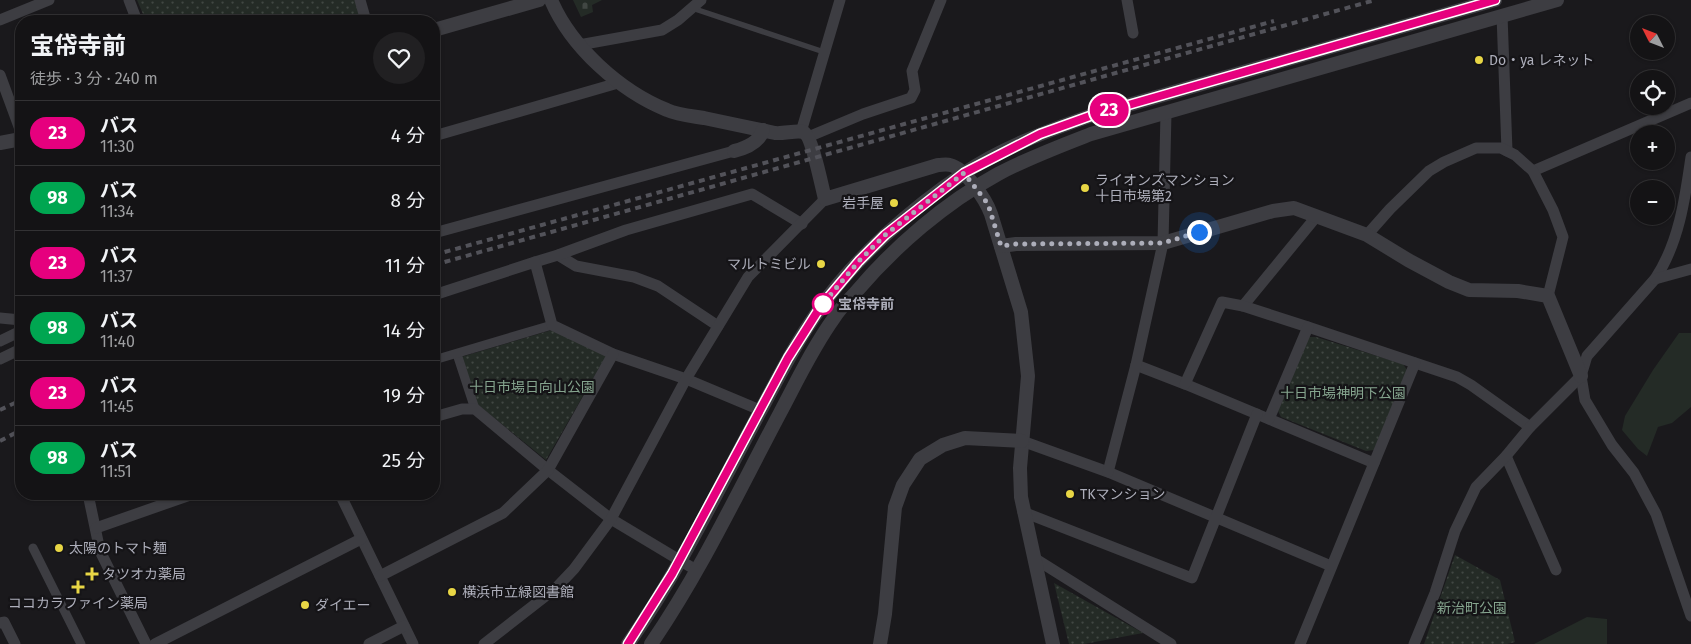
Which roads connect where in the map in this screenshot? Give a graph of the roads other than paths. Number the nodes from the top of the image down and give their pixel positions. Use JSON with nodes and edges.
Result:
{"nodes":[{"id":1,"x":49,"y":0,"type":"edge"},
{"id":2,"x":129,"y":0,"type":"edge"},
{"id":3,"x":360,"y":0,"type":"edge"},
{"id":4,"x":539,"y":0,"type":"edge"},
{"id":5,"x":551,"y":0,"type":"edge"},
{"id":6,"x":840,"y":0,"type":"edge"},
{"id":7,"x":941,"y":0,"type":"edge"},
{"id":8,"x":1127,"y":0,"type":"edge"},
{"id":9,"x":1495,"y":0,"type":"edge"},
{"id":10,"x":1557,"y":0,"type":"edge"},
{"id":11,"x":696,"y":4,"type":"edge"},
{"id":12,"x":135,"y":15,"type":"edge"},
{"id":13,"x":364,"y":15,"type":"edge"},
{"id":14,"x":1502,"y":15,"type":"junction"},
{"id":15,"x":0,"y":20,"type":"edge"},
{"id":16,"x":440,"y":28,"type":"edge"},
{"id":17,"x":1133,"y":33,"type":"dead end"},
{"id":18,"x":579,"y":45,"type":"junction"},
{"id":19,"x":824,"y":52,"type":"junction"},
{"id":20,"x":0,"y":75,"type":"edge"},
{"id":21,"x":618,"y":83,"type":"junction"},
{"id":22,"x":1691,"y":103,"type":"edge"},
{"id":23,"x":1166,"y":113,"type":"junction"},
{"id":24,"x":15,"y":116,"type":"edge"},
{"id":25,"x":762,"y":130,"type":"junction"},
{"id":26,"x":440,"y":134,"type":"edge"},
{"id":27,"x":805,"y":134,"type":"junction"},
{"id":28,"x":15,"y":140,"type":"edge"},
{"id":29,"x":0,"y":143,"type":"edge"},
{"id":30,"x":734,"y":151,"type":"joint"},
{"id":31,"x":1507,"y":151,"type":"junction"},
{"id":32,"x":1691,"y":156,"type":"edge"},
{"id":33,"x":1533,"y":171,"type":"junction"},
{"id":34,"x":964,"y":173,"type":"junction"},
{"id":35,"x":975,"y":187,"type":"junction"},
{"id":36,"x":825,"y":199,"type":"junction"},
{"id":37,"x":1316,"y":217,"type":"junction"},
{"id":38,"x":802,"y":224,"type":"junction"},
{"id":39,"x":440,"y":231,"type":"edge"},
{"id":40,"x":1367,"y":235,"type":"junction"},
{"id":41,"x":1163,"y":243,"type":"junction"},
{"id":42,"x":1001,"y":246,"type":"junction"},
{"id":43,"x":558,"y":255,"type":"junction"},
{"id":44,"x":535,"y":262,"type":"junction"},
{"id":45,"x":1691,"y":269,"type":"edge"},
{"id":46,"x":1655,"y":279,"type":"junction"},
{"id":47,"x":440,"y":293,"type":"edge"},
{"id":48,"x":1548,"y":296,"type":"junction"},
{"id":49,"x":1243,"y":306,"type":"junction"},
{"id":50,"x":1,"y":319,"type":"edge"},
{"id":51,"x":15,"y":320,"type":"edge"},
{"id":52,"x":552,"y":325,"type":"junction"},
{"id":53,"x":718,"y":326,"type":"junction"},
{"id":54,"x":1308,"y":327,"type":"junction"},
{"id":55,"x":15,"y":334,"type":"edge"},
{"id":56,"x":0,"y":341,"type":"edge"},
{"id":57,"x":15,"y":352,"type":"edge"},
{"id":58,"x":457,"y":354,"type":"junction"},
{"id":59,"x":613,"y":354,"type":"junction"},
{"id":60,"x":440,"y":358,"type":"edge"},
{"id":61,"x":0,"y":359,"type":"edge"},
{"id":62,"x":1415,"y":363,"type":"junction"},
{"id":63,"x":1136,"y":365,"type":"junction"},
{"id":64,"x":1581,"y":376,"type":"junction"},
{"id":65,"x":686,"y":379,"type":"junction"},
{"id":66,"x":1185,"y":384,"type":"junction"},
{"id":67,"x":476,"y":409,"type":"junction"},
{"id":68,"x":760,"y":410,"type":"junction"},
{"id":69,"x":1257,"y":414,"type":"junction"},
{"id":70,"x":440,"y":415,"type":"edge"},
{"id":71,"x":1269,"y":419,"type":"junction"},
{"id":72,"x":1530,"y":427,"type":"junction"},
{"id":73,"x":1022,"y":441,"type":"junction"},
{"id":74,"x":1506,"y":456,"type":"junction"},
{"id":75,"x":1374,"y":463,"type":"junction"},
{"id":76,"x":548,"y":470,"type":"junction"},
{"id":77,"x":1108,"y":472,"type":"junction"},
{"id":78,"x":89,"y":500,"type":"edge"},
{"id":79,"x":176,"y":500,"type":"edge"},
{"id":80,"x":343,"y":500,"type":"edge"},
{"id":81,"x":1024,"y":512,"type":"junction"},
{"id":82,"x":1217,"y":518,"type":"junction"},
{"id":83,"x":611,"y":519,"type":"junction"},
{"id":84,"x":96,"y":528,"type":"junction"},
{"id":85,"x":361,"y":538,"type":"junction"},
{"id":86,"x":33,"y":548,"type":"dead end"},
{"id":87,"x":1034,"y":558,"type":"junction"},
{"id":88,"x":680,"y":560,"type":"junction"},
{"id":89,"x":1331,"y":566,"type":"junction"},
{"id":90,"x":696,"y":570,"type":"junction"},
{"id":91,"x":1556,"y":570,"type":"dead end"},
{"id":92,"x":380,"y":576,"type":"junction"},
{"id":93,"x":1691,"y":616,"type":"edge"},
{"id":94,"x":0,"y":623,"type":"edge"},
{"id":95,"x":404,"y":626,"type":"junction"},
{"id":96,"x":15,"y":644,"type":"edge"},
{"id":97,"x":81,"y":644,"type":"edge"},
{"id":98,"x":146,"y":644,"type":"edge"},
{"id":99,"x":155,"y":644,"type":"edge"},
{"id":100,"x":369,"y":644,"type":"edge"},
{"id":101,"x":413,"y":644,"type":"edge"},
{"id":102,"x":484,"y":644,"type":"edge"},
{"id":103,"x":628,"y":644,"type":"edge"},
{"id":104,"x":651,"y":644,"type":"edge"},
{"id":105,"x":880,"y":644,"type":"edge"},
{"id":106,"x":1053,"y":644,"type":"edge"},
{"id":107,"x":1171,"y":644,"type":"edge"},
{"id":108,"x":1300,"y":644,"type":"edge"},
{"id":109,"x":1414,"y":644,"type":"edge"}],
"edges":[{"from":1,"to":15,"type":"street"},
{"from":2,"to":12,"type":"street"},
{"from":3,"to":13,"type":"street"},
{"from":4,"to":16,"type":"street"},
{"from":5,"to":18,"type":"street"},
{"from":6,"to":19,"type":"street"},
{"from":7,"to":27,"type":"street"},
{"from":8,"to":17,"type":"street"},
{"from":9,"to":34,"type":"street"},
{"from":10,"to":14,"type":"street"},
{"from":11,"to":18,"type":"street"},
{"from":11,"to":19,"type":"lane"},
{"from":14,"to":23,"type":"street"},
{"from":14,"to":31,"type":"street"},
{"from":18,"to":21,"type":"street"},
{"from":19,"to":27,"type":"street"},
{"from":20,"to":24,"type":"street"},
{"from":21,"to":25,"type":"street"},
{"from":21,"to":26,"type":"street"},
{"from":22,"to":33,"type":"street"},
{"from":23,"to":35,"type":"street"},
{"from":23,"to":41,"type":"street"},
{"from":25,"to":27,"type":"street"},
{"from":25,"to":30,"type":"street"},
{"from":27,"to":36,"type":"street"},
{"from":28,"to":29,"type":"street"},
{"from":30,"to":39,"type":"street"},
{"from":31,"to":33,"type":"street"},
{"from":31,"to":40,"type":"street"},
{"from":32,"to":46,"type":"street"},
{"from":33,"to":48,"type":"street"},
{"from":34,"to":35,"type":"street"},
{"from":34,"to":36,"type":"street"},
{"from":34,"to":68,"type":"street"},
{"from":35,"to":42,"type":"street"},
{"from":35,"to":90,"type":"street"},
{"from":36,"to":38,"type":"street"},
{"from":37,"to":40,"type":"street"},
{"from":37,"to":41,"type":"street"},
{"from":37,"to":49,"type":"street"},
{"from":38,"to":43,"type":"street"},
{"from":38,"to":53,"type":"street"},
{"from":40,"to":48,"type":"street"},
{"from":41,"to":42,"type":"street"},
{"from":41,"to":63,"type":"street"},
{"from":42,"to":73,"type":"street"},
{"from":43,"to":44,"type":"street"},
{"from":43,"to":53,"type":"street"},
{"from":44,"to":47,"type":"street"},
{"from":44,"to":52,"type":"street"},
{"from":45,"to":46,"type":"street"},
{"from":46,"to":64,"type":"street"},
{"from":48,"to":64,"type":"street"},
{"from":49,"to":54,"type":"street"},
{"from":49,"to":66,"type":"street"},
{"from":50,"to":51,"type":"street"},
{"from":52,"to":58,"type":"street"},
{"from":52,"to":59,"type":"street"},
{"from":53,"to":65,"type":"street"},
{"from":54,"to":62,"type":"street"},
{"from":54,"to":71,"type":"street"},
{"from":55,"to":56,"type":"street"},
{"from":57,"to":61,"type":"street"},
{"from":58,"to":60,"type":"street"},
{"from":58,"to":67,"type":"street"},
{"from":59,"to":65,"type":"street"},
{"from":59,"to":76,"type":"street"},
{"from":62,"to":72,"type":"street"},
{"from":62,"to":75,"type":"street"},
{"from":63,"to":66,"type":"street"},
{"from":63,"to":77,"type":"street"},
{"from":64,"to":72,"type":"street"},
{"from":64,"to":93,"type":"street"},
{"from":65,"to":68,"type":"street"},
{"from":65,"to":83,"type":"street"},
{"from":66,"to":69,"type":"street"},
{"from":67,"to":70,"type":"street"},
{"from":67,"to":76,"type":"street"},
{"from":68,"to":88,"type":"street"},
{"from":69,"to":71,"type":"street"},
{"from":69,"to":82,"type":"street"},
{"from":71,"to":75,"type":"street"},
{"from":72,"to":74,"type":"street"},
{"from":73,"to":77,"type":"street"},
{"from":73,"to":81,"type":"street"},
{"from":73,"to":105,"type":"street"},
{"from":74,"to":91,"type":"street"},
{"from":74,"to":109,"type":"street"},
{"from":75,"to":89,"type":"street"},
{"from":76,"to":83,"type":"street"},
{"from":76,"to":92,"type":"street"},
{"from":77,"to":82,"type":"street"},
{"from":78,"to":84,"type":"street"},
{"from":79,"to":84,"type":"street"},
{"from":80,"to":85,"type":"street"},
{"from":81,"to":82,"type":"street"},
{"from":81,"to":87,"type":"street"},
{"from":82,"to":89,"type":"street"},
{"from":83,"to":88,"type":"street"},
{"from":83,"to":102,"type":"street"},
{"from":84,"to":98,"type":"street"},
{"from":85,"to":92,"type":"street"},
{"from":85,"to":99,"type":"street"},
{"from":86,"to":97,"type":"street"},
{"from":87,"to":106,"type":"street"},
{"from":87,"to":107,"type":"street"},
{"from":88,"to":90,"type":"street"},
{"from":88,"to":103,"type":"street"},
{"from":89,"to":108,"type":"street"},
{"from":90,"to":104,"type":"street"},
{"from":92,"to":95,"type":"street"},
{"from":94,"to":96,"type":"street"},
{"from":95,"to":100,"type":"street"},
{"from":95,"to":101,"type":"street"}]}
